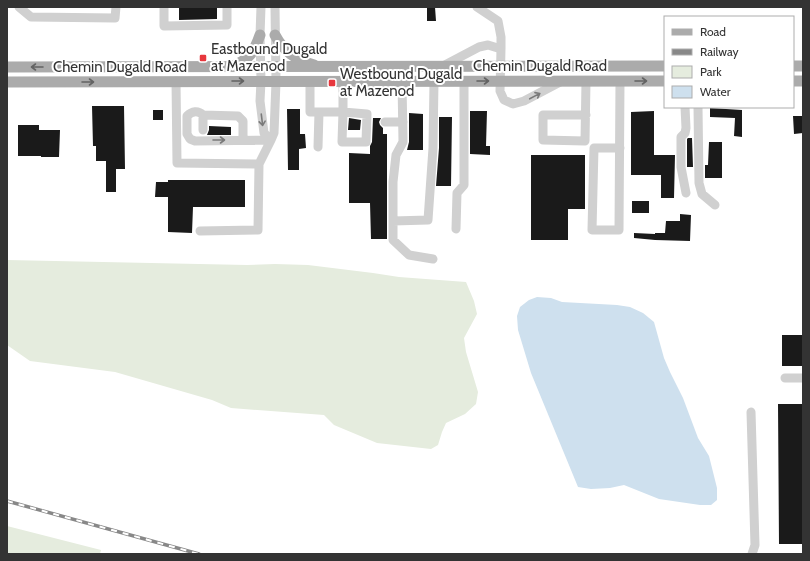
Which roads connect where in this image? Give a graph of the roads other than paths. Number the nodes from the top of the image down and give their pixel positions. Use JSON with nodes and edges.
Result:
{"nodes":[{"id":1,"x":19,"y":7,"type":"edge"},
{"id":2,"x":116,"y":7,"type":"edge"},
{"id":3,"x":164,"y":7,"type":"edge"},
{"id":4,"x":227,"y":7,"type":"edge"},
{"id":5,"x":261,"y":7,"type":"edge"},
{"id":6,"x":275,"y":7,"type":"edge"},
{"id":7,"x":477,"y":7,"type":"edge"},
{"id":8,"x":260,"y":35,"type":"junction"},
{"id":9,"x":275,"y":35,"type":"junction"},
{"id":10,"x":501,"y":49,"type":"junction"},
{"id":11,"x":501,"y":66,"type":"junction"},
{"id":12,"x":664,"y":66,"type":"edge"},
{"id":13,"x":7,"y":67,"type":"edge"},
{"id":14,"x":230,"y":67,"type":"junction"},
{"id":15,"x":261,"y":67,"type":"junction"},
{"id":16,"x":276,"y":67,"type":"junction"},
{"id":17,"x":324,"y":67,"type":"junction"},
{"id":18,"x":442,"y":67,"type":"junction"},
{"id":19,"x":176,"y":81,"type":"junction"},
{"id":20,"x":261,"y":81,"type":"junction"},
{"id":21,"x":310,"y":81,"type":"junction"},
{"id":22,"x":343,"y":81,"type":"junction"},
{"id":23,"x":402,"y":81,"type":"junction"},
{"id":24,"x":434,"y":81,"type":"junction"},
{"id":25,"x":464,"y":81,"type":"junction"},
{"id":26,"x":500,"y":81,"type":"junction"},
{"id":27,"x":562,"y":81,"type":"junction"},
{"id":28,"x":586,"y":81,"type":"junction"},
{"id":29,"x":620,"y":81,"type":"junction"},
{"id":30,"x":664,"y":81,"type":"edge"},
{"id":31,"x":7,"y":82,"type":"edge"},
{"id":32,"x":276,"y":82,"type":"junction"},
{"id":33,"x":685,"y":108,"type":"edge"},
{"id":34,"x":698,"y":108,"type":"edge"},
{"id":35,"x":319,"y":112,"type":"junction"},
{"id":36,"x":203,"y":115,"type":"junction"},
{"id":37,"x":586,"y":115,"type":"junction"},
{"id":38,"x":384,"y":122,"type":"dead end"},
{"id":39,"x":403,"y":122,"type":"junction"},
{"id":40,"x":204,"y":130,"type":"dead end"},
{"id":41,"x":243,"y":140,"type":"junction"},
{"id":42,"x":270,"y":140,"type":"junction"},
{"id":43,"x":585,"y":141,"type":"junction"},
{"id":44,"x":318,"y":147,"type":"dead end"},
{"id":45,"x":594,"y":148,"type":"junction"},
{"id":46,"x":620,"y":148,"type":"junction"},
{"id":47,"x":259,"y":164,"type":"junction"},
{"id":48,"x":686,"y":193,"type":"dead end"},
{"id":49,"x":715,"y":205,"type":"dead end"},
{"id":50,"x":393,"y":221,"type":"junction"},
{"id":51,"x":456,"y":229,"type":"dead end"},
{"id":52,"x":200,"y":231,"type":"dead end"},
{"id":53,"x":433,"y":259,"type":"dead end"},
{"id":54,"x":785,"y":378,"type":"dead end"},
{"id":55,"x":803,"y":378,"type":"edge"},
{"id":56,"x":751,"y":412,"type":"dead end"},
{"id":57,"x":752,"y":554,"type":"edge"}],
"edges":[{"from":1,"to":2,"type":"street"},
{"from":3,"to":4,"type":"street"},
{"from":5,"to":8,"type":"street"},
{"from":6,"to":9,"type":"street"},
{"from":7,"to":10,"type":"street"},
{"from":8,"to":14,"type":"main road"},
{"from":8,"to":15,"type":"street"},
{"from":9,"to":16,"type":"street"},
{"from":9,"to":17,"type":"main road"},
{"from":10,"to":11,"type":"street"},
{"from":10,"to":18,"type":"street"},
{"from":11,"to":12,"type":"main road","name":"Chemin Dugald Road"},
{"from":11,"to":18,"type":"main road","name":"Chemin Dugald Road"},
{"from":11,"to":26,"type":"street"},
{"from":14,"to":13,"type":"main road","name":"Chemin Dugald Road","one_way":true},
{"from":14,"to":15,"type":"main road","name":"Chemin Dugald Road"},
{"from":15,"to":16,"type":"main road","name":"Chemin Dugald Road"},
{"from":15,"to":20,"type":"street"},
{"from":16,"to":17,"type":"main road","name":"Chemin Dugald Road"},
{"from":16,"to":32,"type":"street"},
{"from":17,"to":18,"type":"main road","name":"Chemin Dugald Road"},
{"from":19,"to":20,"type":"main road","name":"Chemin Dugald Road","one_way":true},
{"from":31,"to":19,"type":"main road","name":"Chemin Dugald Road","one_way":true},
{"from":19,"to":47,"type":"street"},
{"from":20,"to":32,"type":"main road","name":"Chemin Dugald Road"},
{"from":20,"to":42,"type":"street","one_way":true},
{"from":21,"to":22,"type":"main road","name":"Chemin Dugald Road"},
{"from":21,"to":32,"type":"main road","name":"Chemin Dugald Road"},
{"from":21,"to":35,"type":"street"},
{"from":22,"to":23,"type":"main road","name":"Chemin Dugald Road"},
{"from":22,"to":35,"type":"street"},
{"from":23,"to":24,"type":"main road","name":"Chemin Dugald Road"},
{"from":23,"to":39,"type":"street"},
{"from":24,"to":25,"type":"main road","name":"Chemin Dugald Road"},
{"from":24,"to":50,"type":"street"},
{"from":25,"to":26,"type":"main road","name":"Chemin Dugald Road","one_way":true},
{"from":25,"to":51,"type":"street"},
{"from":26,"to":27,"type":"main road","name":"Chemin Dugald Road"},
{"from":26,"to":27,"type":"street","one_way":true},
{"from":27,"to":28,"type":"main road","name":"Chemin Dugald Road"},
{"from":28,"to":29,"type":"main road","name":"Chemin Dugald Road"},
{"from":28,"to":37,"type":"street"},
{"from":29,"to":30,"type":"main road","name":"Chemin Dugald Road","one_way":true},
{"from":29,"to":46,"type":"street"},
{"from":32,"to":42,"type":"street"},
{"from":33,"to":48,"type":"street"},
{"from":34,"to":49,"type":"street"},
{"from":35,"to":44,"type":"street"},
{"from":36,"to":40,"type":"street"},
{"from":36,"to":41,"type":"street"},
{"from":36,"to":41,"type":"street","one_way":true},
{"from":37,"to":43,"type":"street"},
{"from":37,"to":43,"type":"street"},
{"from":38,"to":39,"type":"street"},
{"from":39,"to":50,"type":"street"},
{"from":41,"to":42,"type":"street"},
{"from":42,"to":47,"type":"street"},
{"from":43,"to":45,"type":"street"},
{"from":45,"to":46,"type":"street"},
{"from":45,"to":46,"type":"street"},
{"from":47,"to":52,"type":"street"},
{"from":50,"to":53,"type":"street"},
{"from":54,"to":55,"type":"street"},
{"from":56,"to":57,"type":"street"}]}
